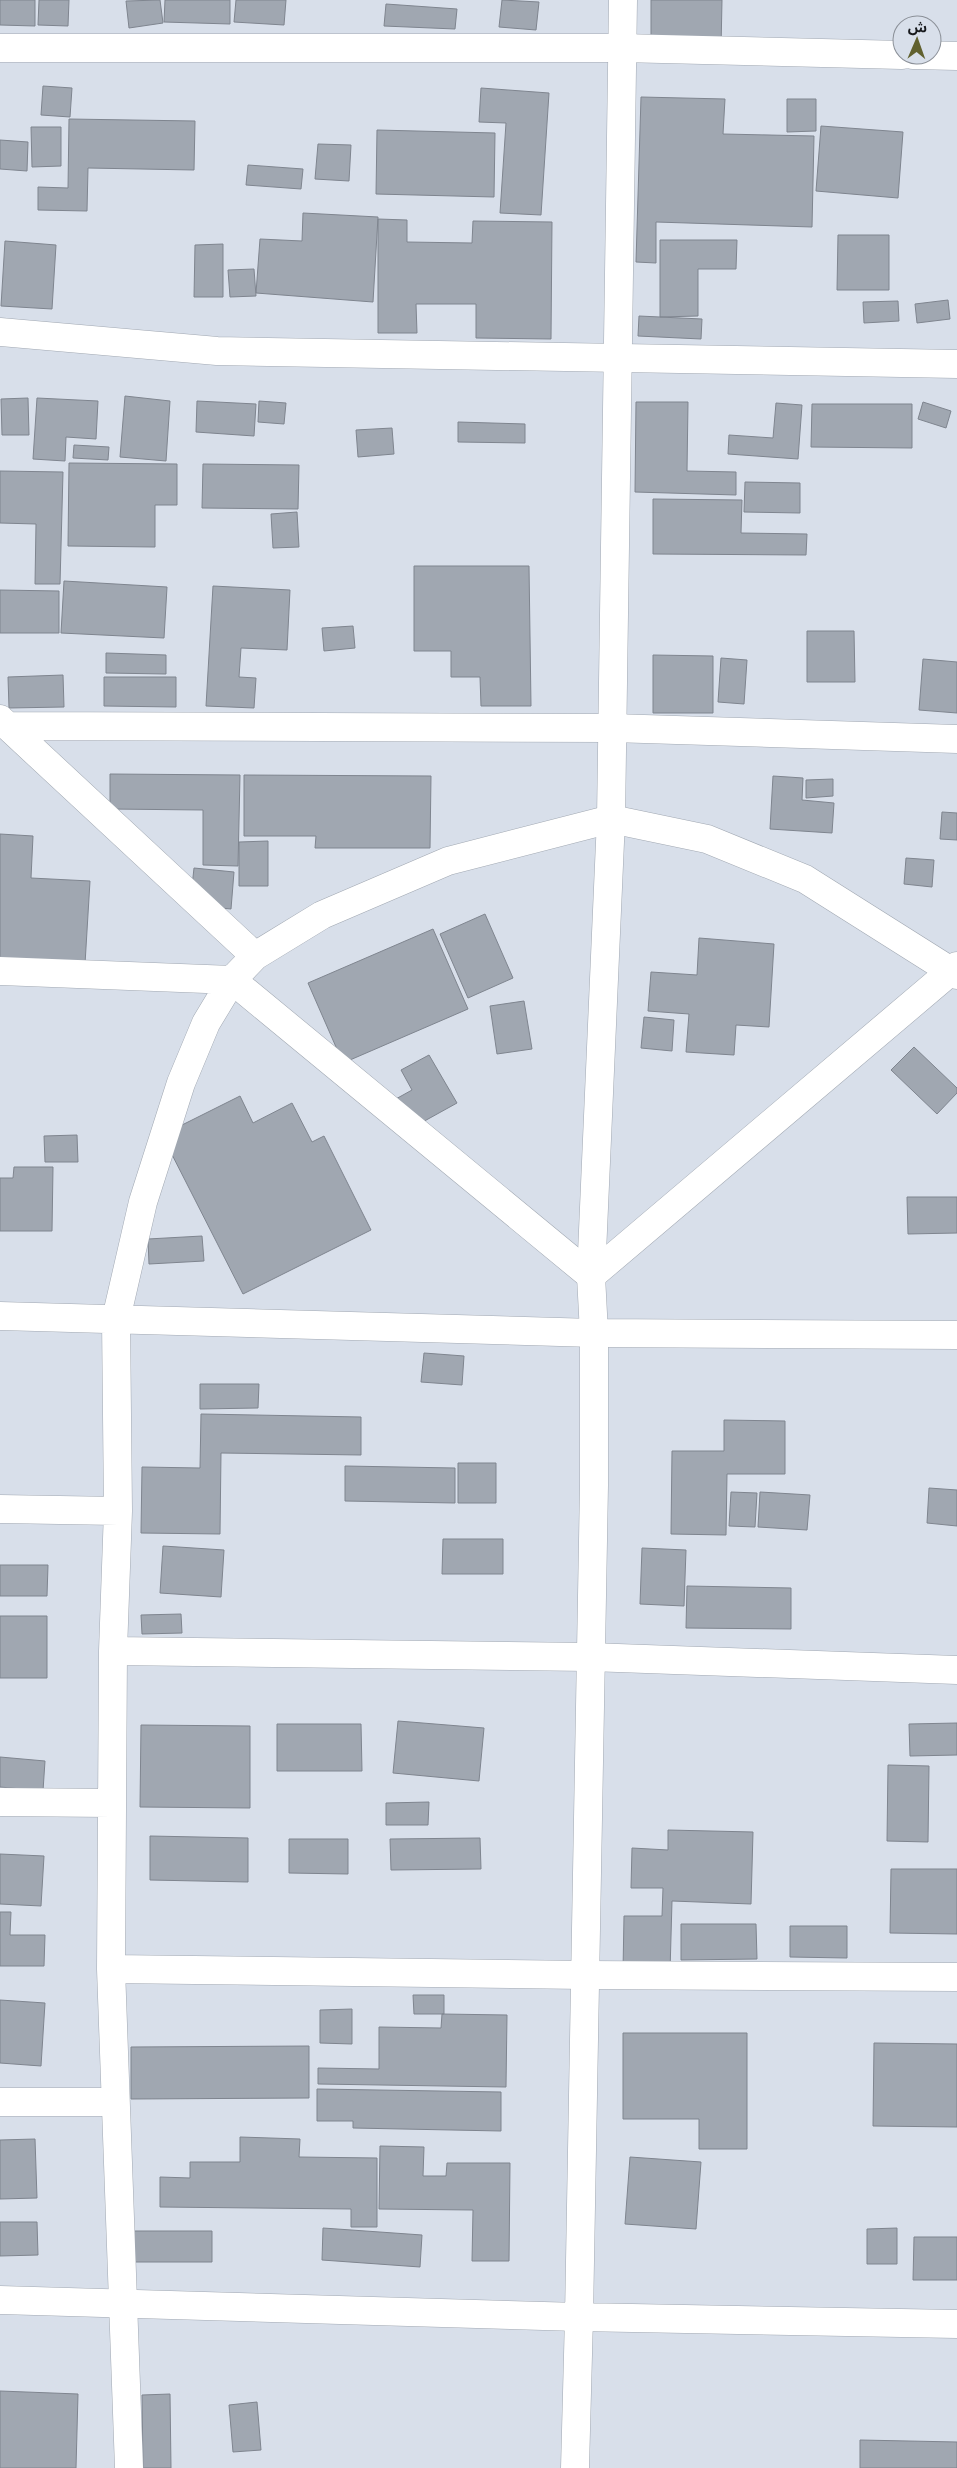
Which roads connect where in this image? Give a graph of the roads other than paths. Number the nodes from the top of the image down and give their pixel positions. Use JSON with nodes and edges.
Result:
{"nodes":[{"id":1,"x":623,"y":0,"type":"edge"},
{"id":2,"x":0,"y":48,"type":"edge"},
{"id":3,"x":621,"y":48,"type":"junction"},
{"id":4,"x":892,"y":55,"type":"edge"},
{"id":5,"x":942,"y":56,"type":"edge"},
{"id":6,"x":957,"y":56,"type":"edge"},
{"id":7,"x":0,"y":332,"type":"edge"},
{"id":8,"x":618,"y":357,"type":"junction"},
{"id":9,"x":957,"y":364,"type":"edge"},
{"id":10,"x":3,"y":722,"type":"edge"},
{"id":11,"x":612,"y":728,"type":"junction"},
{"id":12,"x":957,"y":739,"type":"edge"},
{"id":13,"x":610,"y":819,"type":"junction"},
{"id":14,"x":255,"y":956,"type":"junction"},
{"id":15,"x":955,"y":970,"type":"edge"},
{"id":16,"x":0,"y":971,"type":"edge"},
{"id":17,"x":232,"y":980,"type":"junction"},
{"id":18,"x":591,"y":1276,"type":"junction"},
{"id":19,"x":0,"y":1316,"type":"edge"},
{"id":20,"x":116,"y":1319,"type":"junction"},
{"id":21,"x":594,"y":1333,"type":"junction"},
{"id":22,"x":957,"y":1335,"type":"edge"},
{"id":23,"x":0,"y":1509,"type":"edge"},
{"id":24,"x":118,"y":1511,"type":"junction"},
{"id":25,"x":113,"y":1651,"type":"junction"},
{"id":26,"x":590,"y":1657,"type":"junction"},
{"id":27,"x":957,"y":1670,"type":"edge"},
{"id":28,"x":0,"y":1802,"type":"edge"},
{"id":29,"x":111,"y":1803,"type":"junction"},
{"id":30,"x":111,"y":1968,"type":"junction"},
{"id":31,"x":585,"y":1976,"type":"junction"},
{"id":32,"x":957,"y":1977,"type":"edge"},
{"id":33,"x":0,"y":2102,"type":"edge"},
{"id":34,"x":115,"y":2102,"type":"junction"},
{"id":35,"x":0,"y":2300,"type":"edge"},
{"id":36,"x":122,"y":2302,"type":"junction"},
{"id":37,"x":579,"y":2317,"type":"junction"},
{"id":38,"x":957,"y":2324,"type":"edge"},
{"id":39,"x":129,"y":2468,"type":"edge"},
{"id":40,"x":575,"y":2468,"type":"edge"}],
"edges":[{"from":1,"to":3,"type":"street"},
{"from":2,"to":3,"type":"street"},
{"from":3,"to":4,"type":"street"},
{"from":3,"to":8,"type":"street"},
{"from":5,"to":6,"type":"street"},
{"from":7,"to":8,"type":"street"},
{"from":8,"to":9,"type":"street"},
{"from":8,"to":11,"type":"street"},
{"from":10,"to":11,"type":"street"},
{"from":10,"to":14,"type":"street"},
{"from":11,"to":12,"type":"street"},
{"from":11,"to":13,"type":"street"},
{"from":13,"to":14,"type":"street"},
{"from":13,"to":15,"type":"street"},
{"from":13,"to":18,"type":"street"},
{"from":14,"to":17,"type":"street"},
{"from":15,"to":18,"type":"street"},
{"from":16,"to":17,"type":"street"},
{"from":17,"to":18,"type":"street"},
{"from":17,"to":20,"type":"street"},
{"from":18,"to":21,"type":"street"},
{"from":19,"to":20,"type":"street"},
{"from":20,"to":21,"type":"street"},
{"from":20,"to":24,"type":"street"},
{"from":21,"to":22,"type":"street"},
{"from":21,"to":26,"type":"street"},
{"from":23,"to":24,"type":"street"},
{"from":24,"to":25,"type":"street"},
{"from":25,"to":26,"type":"street"},
{"from":25,"to":29,"type":"street"},
{"from":26,"to":27,"type":"street"},
{"from":26,"to":31,"type":"street"},
{"from":28,"to":29,"type":"street"},
{"from":29,"to":30,"type":"street"},
{"from":30,"to":31,"type":"street"},
{"from":30,"to":34,"type":"street"},
{"from":31,"to":32,"type":"street"},
{"from":31,"to":37,"type":"street"},
{"from":33,"to":34,"type":"street"},
{"from":34,"to":36,"type":"street"},
{"from":35,"to":36,"type":"street"},
{"from":36,"to":37,"type":"street"},
{"from":36,"to":39,"type":"street"},
{"from":37,"to":38,"type":"street"},
{"from":37,"to":40,"type":"street"}]}
